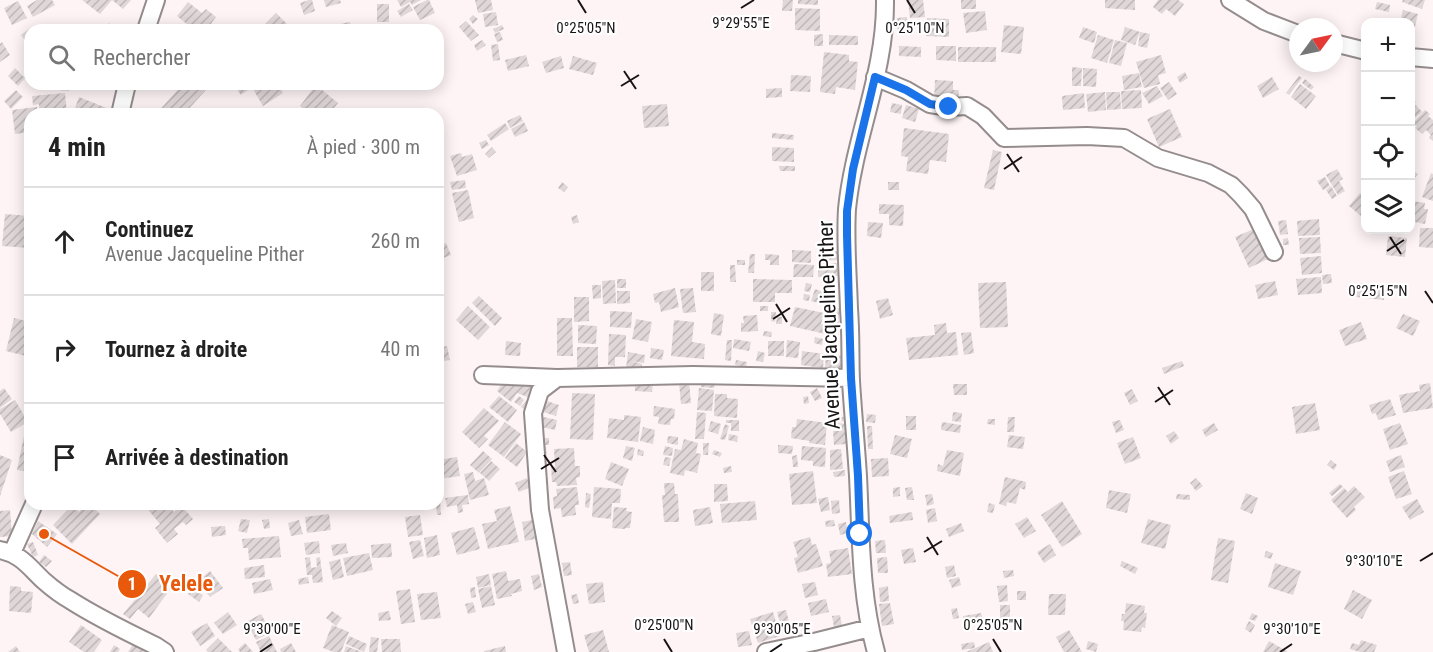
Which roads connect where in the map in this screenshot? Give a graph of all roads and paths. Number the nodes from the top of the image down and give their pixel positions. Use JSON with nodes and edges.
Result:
{"nodes":[{"id":1,"x":156,"y":0,"type":"edge"},
{"id":2,"x":885,"y":0,"type":"edge"},
{"id":3,"x":1230,"y":0,"type":"edge"},
{"id":4,"x":148,"y":24,"type":"edge"},
{"id":5,"x":1289,"y":31,"type":"edge"},
{"id":6,"x":1343,"y":45,"type":"edge"},
{"id":7,"x":1361,"y":50,"type":"edge"},
{"id":8,"x":1415,"y":57,"type":"edge"},
{"id":9,"x":1433,"y":59,"type":"edge"},
{"id":10,"x":875,"y":77,"type":"junction"},
{"id":11,"x":126,"y":90,"type":"edge"},
{"id":12,"x":121,"y":108,"type":"edge"},
{"id":13,"x":1274,"y":252,"type":"dead end"},
{"id":14,"x":483,"y":375,"type":"dead end"},
{"id":15,"x":557,"y":378,"type":"junction"},
{"id":16,"x":851,"y":378,"type":"junction"},
{"id":17,"x":30,"y":510,"type":"edge"},
{"id":18,"x":6,"y":552,"type":"edge"},
{"id":19,"x":870,"y":628,"type":"junction"},
{"id":20,"x":165,"y":652,"type":"edge"},
{"id":21,"x":566,"y":652,"type":"edge"},
{"id":22,"x":766,"y":652,"type":"edge"},
{"id":23,"x":876,"y":652,"type":"edge"}],
"edges":[{"from":1,"to":4,"type":"street"},
{"from":2,"to":10,"type":"street","name":"Avenue Jacqueline Pither"},
{"from":3,"to":5,"type":"street"},
{"from":6,"to":7,"type":"street"},
{"from":8,"to":9,"type":"street"},
{"from":10,"to":13,"type":"street"},
{"from":10,"to":16,"type":"street","name":"Avenue Jacqueline Pither"},
{"from":11,"to":12,"type":"street"},
{"from":14,"to":15,"type":"street"},
{"from":15,"to":16,"type":"street"},
{"from":15,"to":21,"type":"street"},
{"from":16,"to":19,"type":"street","name":"Avenue Jacqueline Pither"},
{"from":17,"to":18,"type":"street"},
{"from":18,"to":20,"type":"street"},
{"from":19,"to":22,"type":"street"},
{"from":19,"to":23,"type":"street","name":"Avenue Jacqueline Pither"}]}
